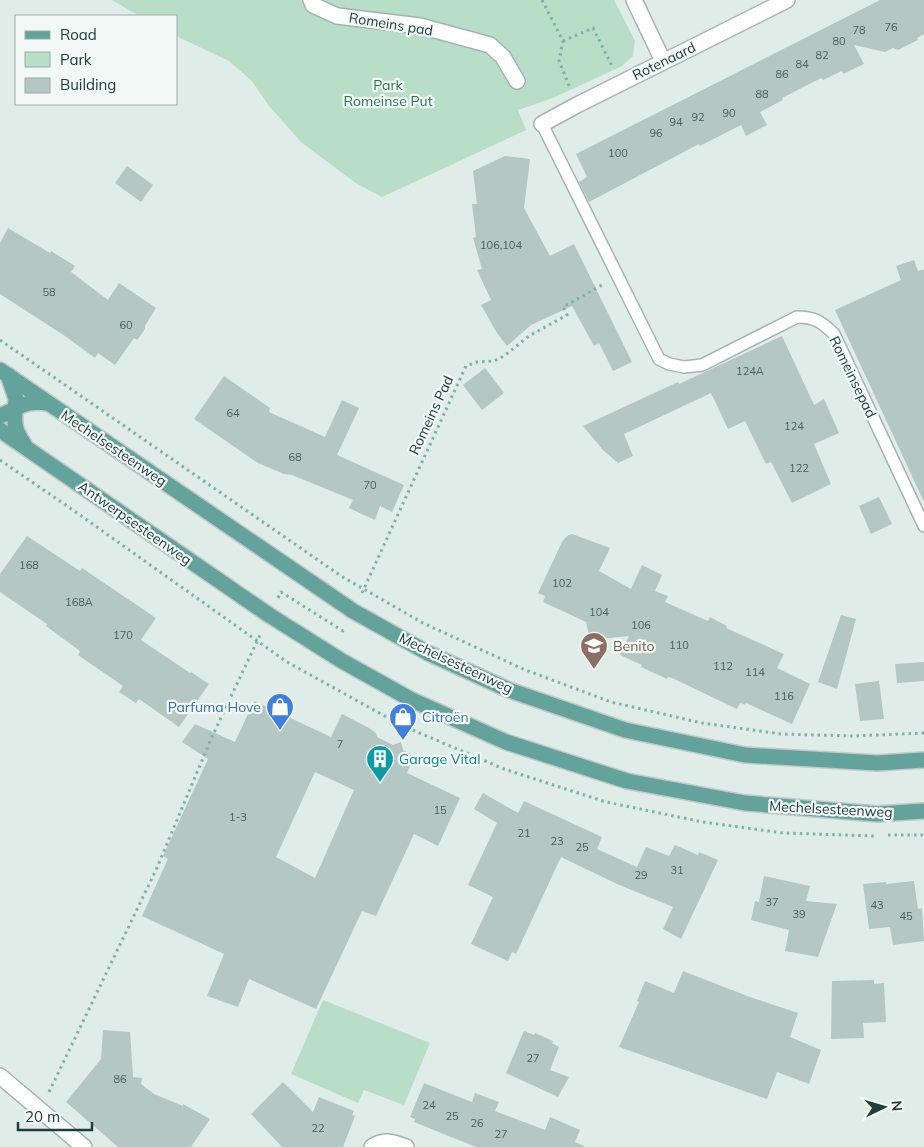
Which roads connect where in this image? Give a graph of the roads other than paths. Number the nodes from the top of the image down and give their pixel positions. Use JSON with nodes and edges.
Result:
{"nodes":[{"id":1,"x":311,"y":0,"type":"edge"},
{"id":2,"x":634,"y":0,"type":"edge"},
{"id":3,"x":787,"y":0,"type":"edge"},
{"id":4,"x":663,"y":61,"type":"junction"},
{"id":5,"x":517,"y":81,"type":"dead end"},
{"id":6,"x":542,"y":124,"type":"joint"},
{"id":7,"x":4,"y":373,"type":"edge"},
{"id":8,"x":49,"y":404,"type":"junction"},
{"id":9,"x":15,"y":409,"type":"junction"},
{"id":10,"x":0,"y":416,"type":"edge"},
{"id":11,"x":0,"y":430,"type":"edge"},
{"id":12,"x":26,"y":448,"type":"junction"},
{"id":13,"x":924,"y":526,"type":"edge"},
{"id":14,"x":269,"y":616,"type":"joint"},
{"id":15,"x":924,"y":760,"type":"edge"},
{"id":16,"x":924,"y":811,"type":"edge"},
{"id":17,"x":0,"y":1076,"type":"edge"},
{"id":18,"x":84,"y":1147,"type":"edge"},
{"id":19,"x":372,"y":1147,"type":"edge"},
{"id":20,"x":406,"y":1147,"type":"edge"}],
"edges":[{"from":1,"to":5,"type":"street","name":"Romeins pad"},
{"from":2,"to":4,"type":"street"},
{"from":3,"to":4,"type":"street","name":"Rotenaard"},
{"from":4,"to":6,"type":"street","name":"Rotenaard"},
{"from":6,"to":13,"type":"lane","name":"Romeinsepad"},
{"from":7,"to":8,"type":"main road","name":"Mechelsesteenweg"},
{"from":7,"to":9,"type":"main road","name":"Mechelsesteenweg"},
{"from":8,"to":9,"type":"main road","name":"Mechelsesteenweg"},
{"from":8,"to":15,"type":"main road","name":"Mechelsesteenweg"},
{"from":9,"to":10,"type":"main road","name":"Mechelsesteenweg"},
{"from":9,"to":12,"type":"main road","name":"Mechelsesteenweg"},
{"from":11,"to":12,"type":"main road","name":"Antwerpsesteenweg"},
{"from":12,"to":14,"type":"main road","name":"Antwerpsesteenweg"},
{"from":14,"to":16,"type":"main road","name":"Mechelsesteenweg"},
{"from":17,"to":18,"type":"street"},
{"from":19,"to":20,"type":"street"}]}
